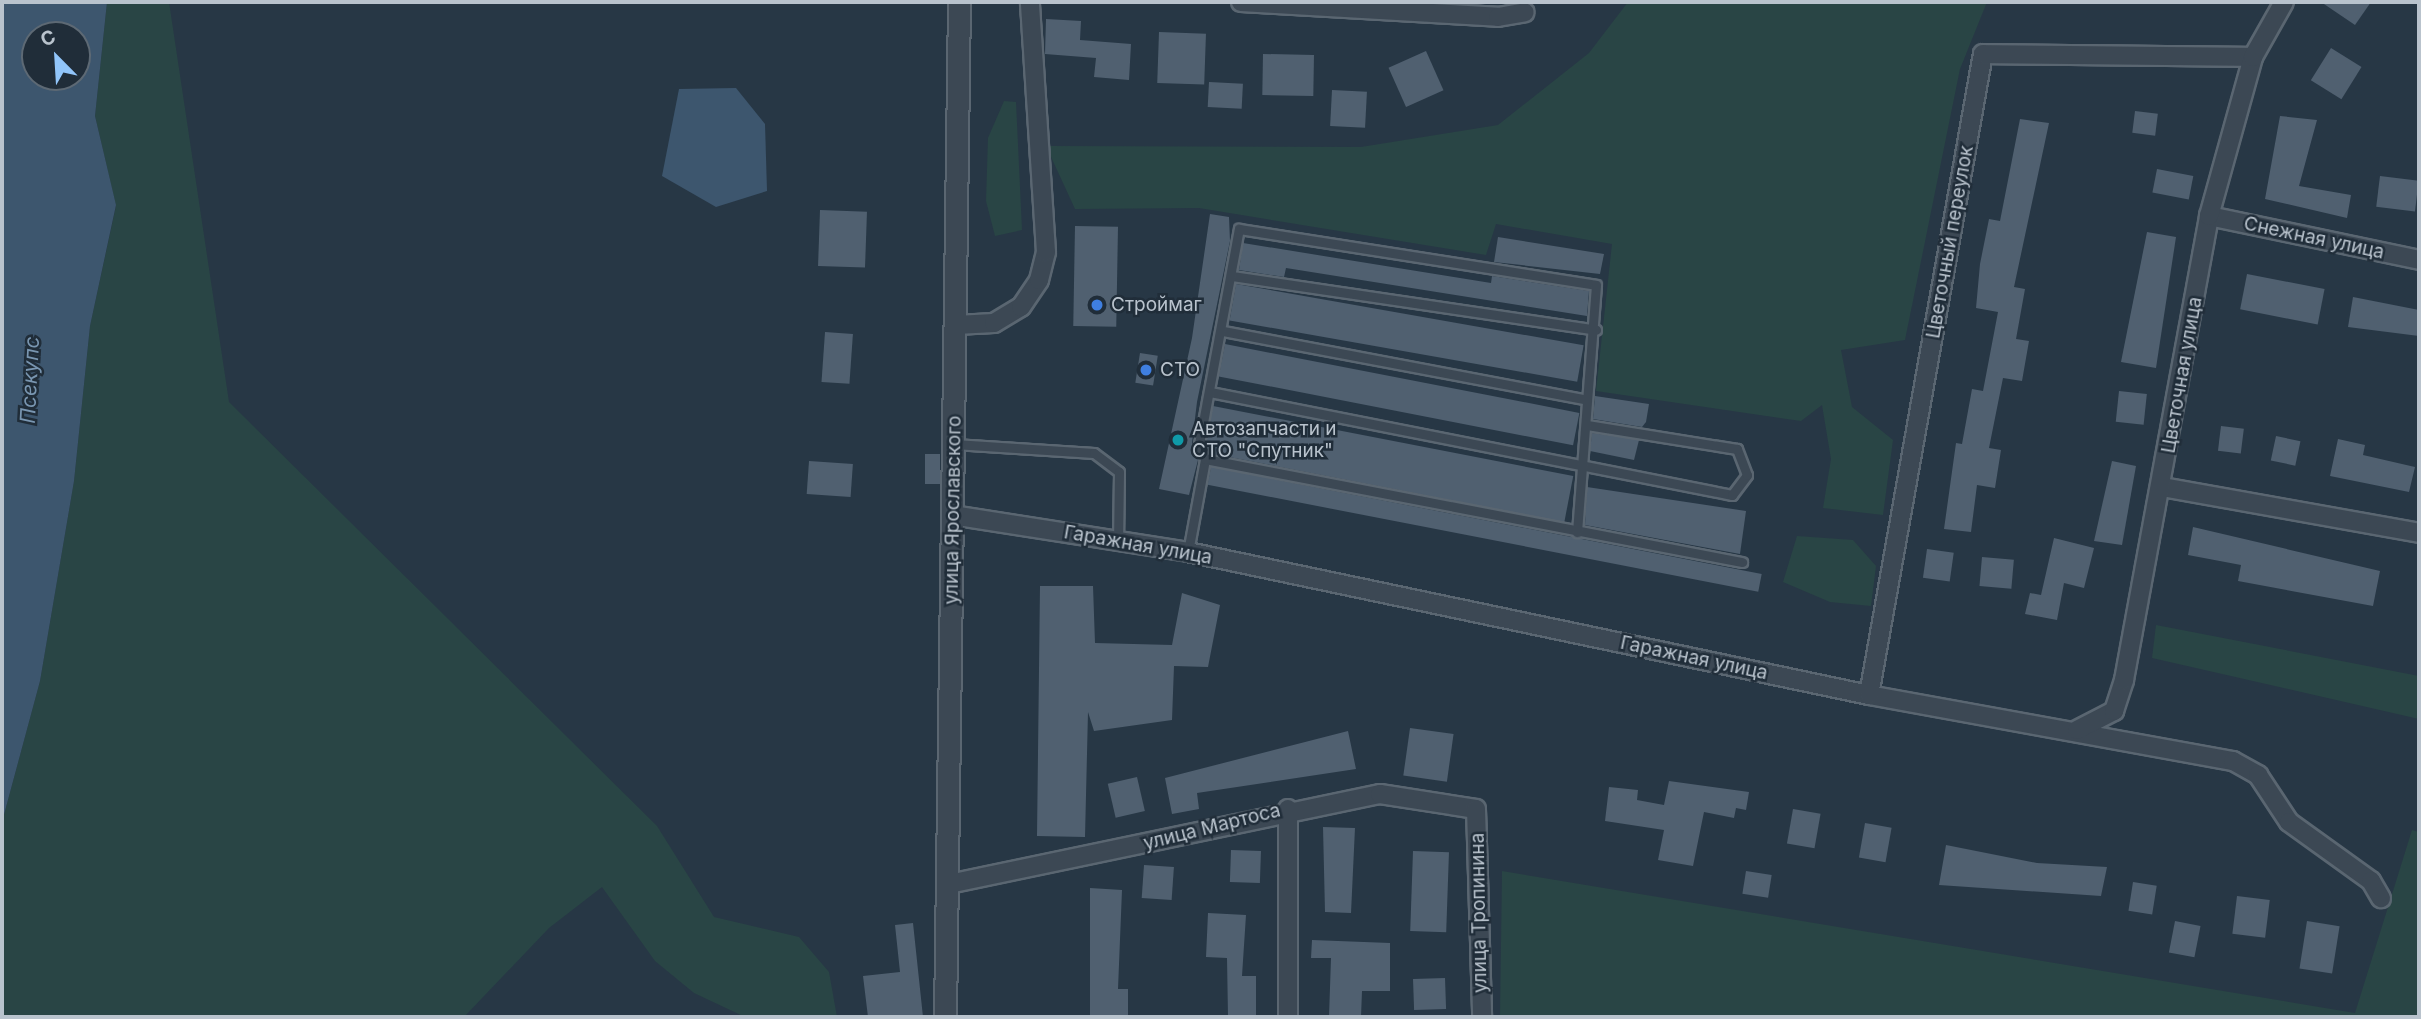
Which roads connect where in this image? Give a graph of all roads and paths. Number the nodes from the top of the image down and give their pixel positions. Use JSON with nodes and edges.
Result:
{"nodes":[{"id":1,"x":959,"y":2,"type":"edge"},
{"id":2,"x":1030,"y":2,"type":"edge"},
{"id":3,"x":1241,"y":2,"type":"edge"},
{"id":4,"x":2280,"y":3,"type":"edge"},
{"id":5,"x":1529,"y":7,"type":"edge"},
{"id":6,"x":2253,"y":57,"type":"junction"},
{"id":7,"x":2209,"y":216,"type":"junction"},
{"id":8,"x":2419,"y":260,"type":"edge"},
{"id":9,"x":1232,"y":275,"type":"junction"},
{"id":10,"x":956,"y":325,"type":"junction"},
{"id":11,"x":1596,"y":330,"type":"junction"},
{"id":12,"x":1223,"y":331,"type":"junction"},
{"id":13,"x":1210,"y":392,"type":"junction"},
{"id":14,"x":1587,"y":400,"type":"junction"},
{"id":15,"x":1587,"y":425,"type":"junction"},
{"id":16,"x":954,"y":444,"type":"junction"},
{"id":17,"x":1205,"y":459,"type":"junction"},
{"id":18,"x":1583,"y":466,"type":"junction"},
{"id":19,"x":2162,"y":486,"type":"junction"},
{"id":20,"x":952,"y":515,"type":"junction"},
{"id":21,"x":1577,"y":532,"type":"junction"},
{"id":22,"x":2419,"y":533,"type":"edge"},
{"id":23,"x":1118,"y":540,"type":"junction"},
{"id":24,"x":1188,"y":552,"type":"junction"},
{"id":25,"x":1742,"y":562,"type":"dead end"},
{"id":26,"x":1869,"y":695,"type":"junction"},
{"id":27,"x":2077,"y":730,"type":"junction"},
{"id":28,"x":1288,"y":809,"type":"junction"},
{"id":29,"x":1476,"y":809,"type":"joint"},
{"id":30,"x":949,"y":884,"type":"junction"},
{"id":31,"x":2381,"y":898,"type":"dead end"},
{"id":32,"x":945,"y":1017,"type":"edge"},
{"id":33,"x":1288,"y":1017,"type":"edge"},
{"id":34,"x":1482,"y":1017,"type":"edge"}],
"edges":[{"from":1,"to":10,"type":"street","name":"улица Ярославского"},
{"from":2,"to":10,"type":"street"},
{"from":3,"to":5,"type":"street"},
{"from":4,"to":6,"type":"street","name":"Цветочная улица"},
{"from":6,"to":7,"type":"street","name":"Цветочная улица"},
{"from":6,"to":26,"type":"street","name":"Цветочный переулок"},
{"from":7,"to":8,"type":"street","name":"Снежная улица"},
{"from":7,"to":19,"type":"street","name":"Цветочная улица"},
{"from":9,"to":11,"type":"lane"},
{"from":9,"to":11,"type":"lane"},
{"from":9,"to":12,"type":"lane"},
{"from":10,"to":16,"type":"street","name":"улица Ярославского"},
{"from":11,"to":14,"type":"lane"},
{"from":12,"to":13,"type":"lane"},
{"from":12,"to":14,"type":"lane"},
{"from":13,"to":17,"type":"lane"},
{"from":13,"to":18,"type":"lane"},
{"from":14,"to":15,"type":"lane"},
{"from":15,"to":18,"type":"lane"},
{"from":15,"to":18,"type":"lane"},
{"from":16,"to":20,"type":"street","name":"улица Ярославского"},
{"from":16,"to":23,"type":"lane"},
{"from":17,"to":21,"type":"lane"},
{"from":17,"to":24,"type":"lane"},
{"from":18,"to":21,"type":"lane"},
{"from":19,"to":22,"type":"street"},
{"from":19,"to":27,"type":"street","name":"Цветочная улица"},
{"from":20,"to":23,"type":"street","name":"Гаражная улица"},
{"from":20,"to":30,"type":"street","name":"улица Ярославского"},
{"from":21,"to":25,"type":"lane"},
{"from":23,"to":24,"type":"street","name":"Гаражная улица"},
{"from":24,"to":26,"type":"street","name":"Гаражная улица"},
{"from":26,"to":27,"type":"street","name":"Гаражная улица"},
{"from":27,"to":31,"type":"street","name":"Гаражная улица"},
{"from":28,"to":29,"type":"street","name":"улица Мартоса"},
{"from":28,"to":30,"type":"street","name":"улица Мартоса"},
{"from":28,"to":33,"type":"street"},
{"from":29,"to":34,"type":"street","name":"улица Тропинина"},
{"from":30,"to":32,"type":"street","name":"улица Ярославского"}]}
